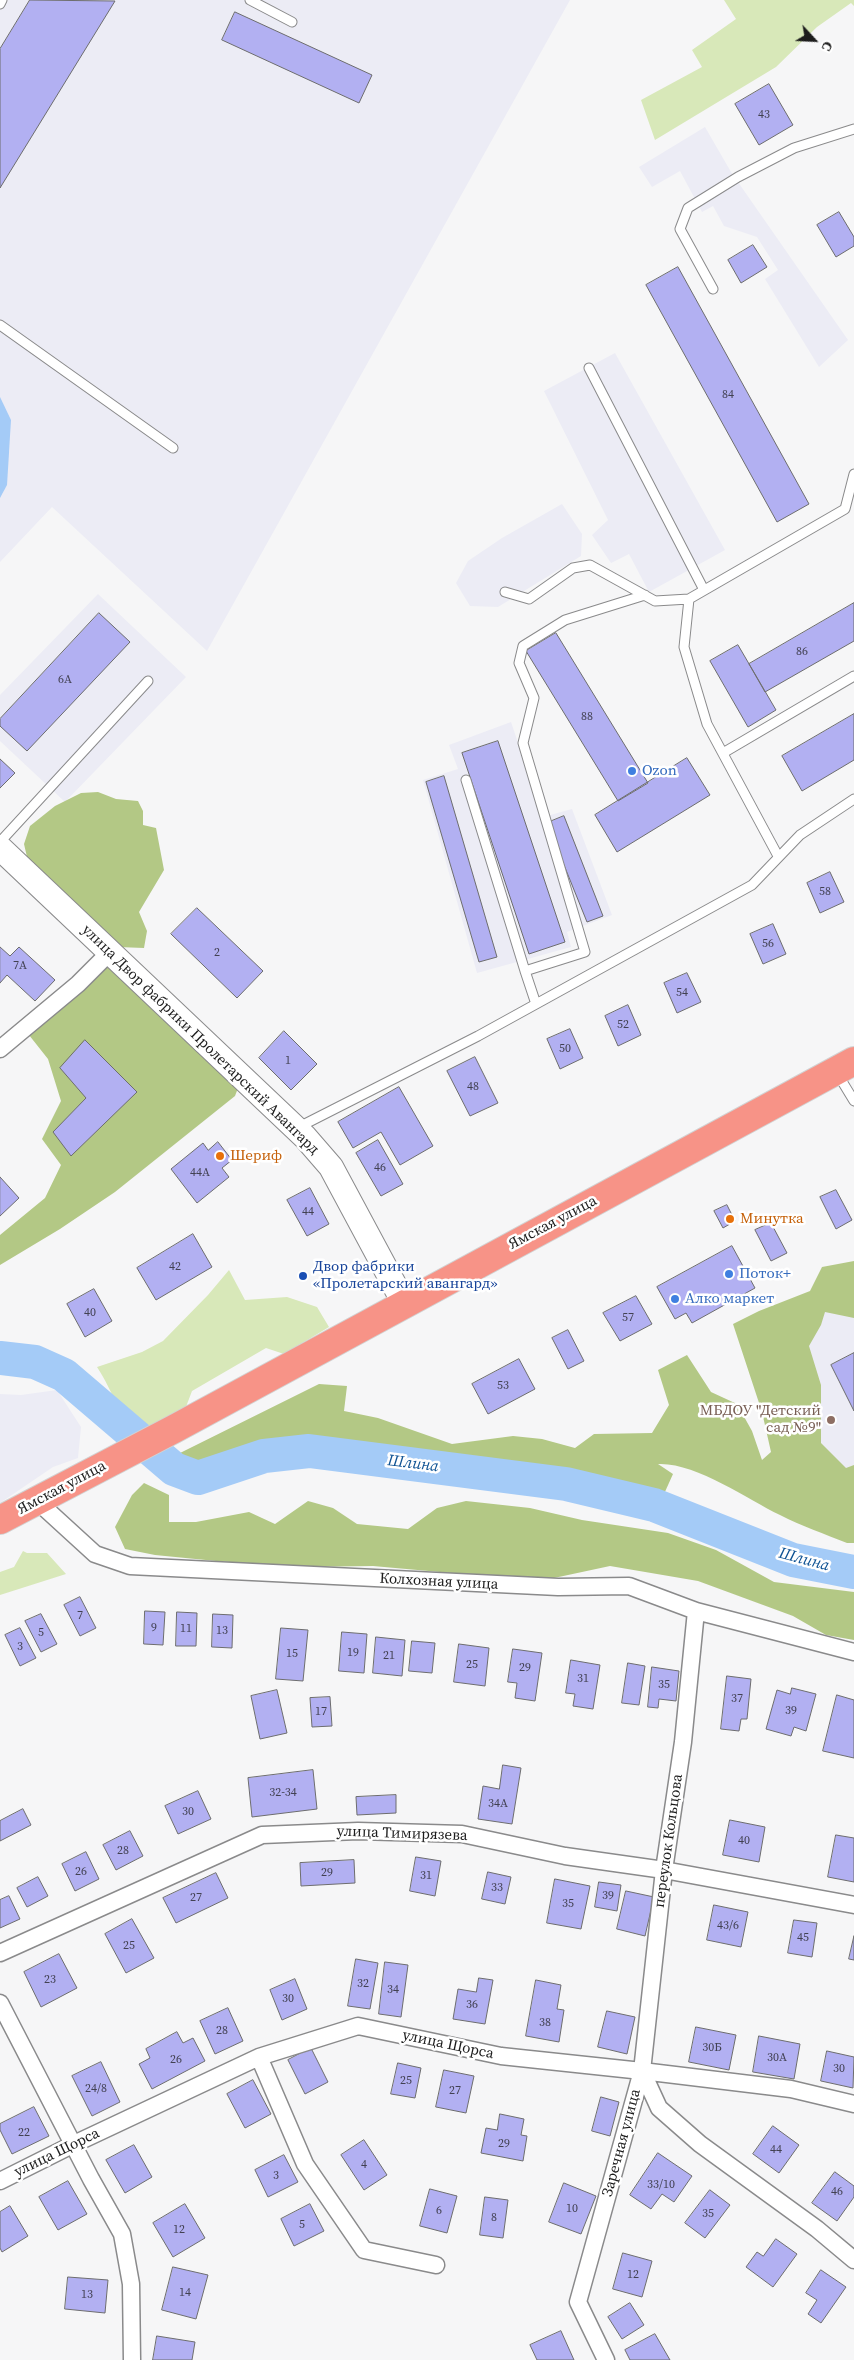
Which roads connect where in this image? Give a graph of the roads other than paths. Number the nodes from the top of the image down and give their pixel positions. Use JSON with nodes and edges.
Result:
{"nodes":[{"id":1,"x":2,"y":0,"type":"edge"},
{"id":2,"x":250,"y":0,"type":"edge"},
{"id":3,"x":0,"y":4,"type":"edge"},
{"id":4,"x":292,"y":22,"type":"dead end"},
{"id":5,"x":854,"y":129,"type":"edge"},
{"id":6,"x":713,"y":289,"type":"dead end"},
{"id":7,"x":0,"y":325,"type":"edge"},
{"id":8,"x":589,"y":368,"type":"dead end"},
{"id":9,"x":173,"y":448,"type":"dead end"},
{"id":10,"x":854,"y":474,"type":"edge"},
{"id":11,"x":704,"y":590,"type":"junction"},
{"id":12,"x":505,"y":592,"type":"dead end"},
{"id":13,"x":645,"y":595,"type":"junction"},
{"id":14,"x":689,"y":599,"type":"junction"},
{"id":15,"x":854,"y":676,"type":"edge"},
{"id":16,"x":148,"y":681,"type":"dead end"},
{"id":17,"x":723,"y":754,"type":"junction"},
{"id":18,"x":466,"y":780,"type":"dead end"},
{"id":19,"x":854,"y":799,"type":"edge"},
{"id":20,"x":0,"y":842,"type":"edge"},
{"id":21,"x":0,"y":848,"type":"edge"},
{"id":22,"x":778,"y":856,"type":"junction"},
{"id":23,"x":110,"y":952,"type":"junction"},
{"id":24,"x":526,"y":972,"type":"junction"},
{"id":25,"x":536,"y":1004,"type":"junction"},
{"id":26,"x":0,"y":1049,"type":"edge"},
{"id":27,"x":845,"y":1066,"type":"edge"},
{"id":28,"x":854,"y":1101,"type":"edge"},
{"id":29,"x":297,"y":1128,"type":"junction"},
{"id":30,"x":404,"y":1303,"type":"junction"},
{"id":31,"x":36,"y":1501,"type":"junction"},
{"id":32,"x":0,"y":1520,"type":"edge"},
{"id":33,"x":696,"y":1611,"type":"junction"},
{"id":34,"x":854,"y":1652,"type":"edge"},
{"id":35,"x":664,"y":1870,"type":"junction"},
{"id":36,"x":854,"y":1905,"type":"edge"},
{"id":37,"x":0,"y":1953,"type":"edge"},
{"id":38,"x":0,"y":2003,"type":"edge"},
{"id":39,"x":259,"y":2057,"type":"junction"},
{"id":40,"x":642,"y":2071,"type":"junction"},
{"id":41,"x":854,"y":2104,"type":"edge"},
{"id":42,"x":74,"y":2144,"type":"junction"},
{"id":43,"x":0,"y":2181,"type":"edge"},
{"id":44,"x":854,"y":2260,"type":"edge"},
{"id":45,"x":436,"y":2265,"type":"dead end"},
{"id":46,"x":132,"y":2360,"type":"edge"},
{"id":47,"x":606,"y":2360,"type":"edge"}],
"edges":[{"from":1,"to":3,"type":"lane"},
{"from":2,"to":4,"type":"lane"},
{"from":5,"to":6,"type":"lane"},
{"from":7,"to":9,"type":"lane"},
{"from":8,"to":11,"type":"lane"},
{"from":10,"to":11,"type":"lane"},
{"from":11,"to":14,"type":"lane"},
{"from":12,"to":13,"type":"lane"},
{"from":13,"to":14,"type":"lane"},
{"from":13,"to":24,"type":"lane"},
{"from":14,"to":17,"type":"lane"},
{"from":15,"to":17,"type":"lane"},
{"from":16,"to":20,"type":"lane"},
{"from":17,"to":22,"type":"lane"},
{"from":18,"to":24,"type":"lane"},
{"from":19,"to":22,"type":"lane"},
{"from":21,"to":23,"type":"street","name":"улица Двор фабрики Пролетарский Авангард"},
{"from":22,"to":25,"type":"lane"},
{"from":23,"to":26,"type":"street"},
{"from":23,"to":29,"type":"street","name":"улица Двор фабрики Пролетарский Авангард"},
{"from":24,"to":25,"type":"lane"},
{"from":25,"to":29,"type":"lane"},
{"from":27,"to":28,"type":"lane"},
{"from":27,"to":30,"type":"highway","name":"Ямская улица"},
{"from":29,"to":30,"type":"street","name":"улица Двор фабрики Пролетарский Авангард"},
{"from":30,"to":31,"type":"highway","name":"Ямская улица"},
{"from":31,"to":32,"type":"highway","name":"Ямская улица"},
{"from":31,"to":33,"type":"street","name":"Колхозная улица"},
{"from":33,"to":34,"type":"street","name":"Колхозная улица"},
{"from":33,"to":35,"type":"street","name":"переулок Кольцова"},
{"from":35,"to":36,"type":"street","name":"улица Тимирязева"},
{"from":35,"to":37,"type":"street","name":"улица Тимирязева"},
{"from":35,"to":40,"type":"street","name":"переулок Кольцова"},
{"from":38,"to":42,"type":"street"},
{"from":39,"to":40,"type":"street","name":"улица Щорса"},
{"from":39,"to":42,"type":"street","name":"улица Щорса"},
{"from":39,"to":45,"type":"street"},
{"from":40,"to":41,"type":"street","name":"Заречная улица"},
{"from":40,"to":44,"type":"street"},
{"from":40,"to":47,"type":"street","name":"Заречная улица"},
{"from":42,"to":43,"type":"street","name":"улица Щорса"},
{"from":42,"to":46,"type":"street"}]}
